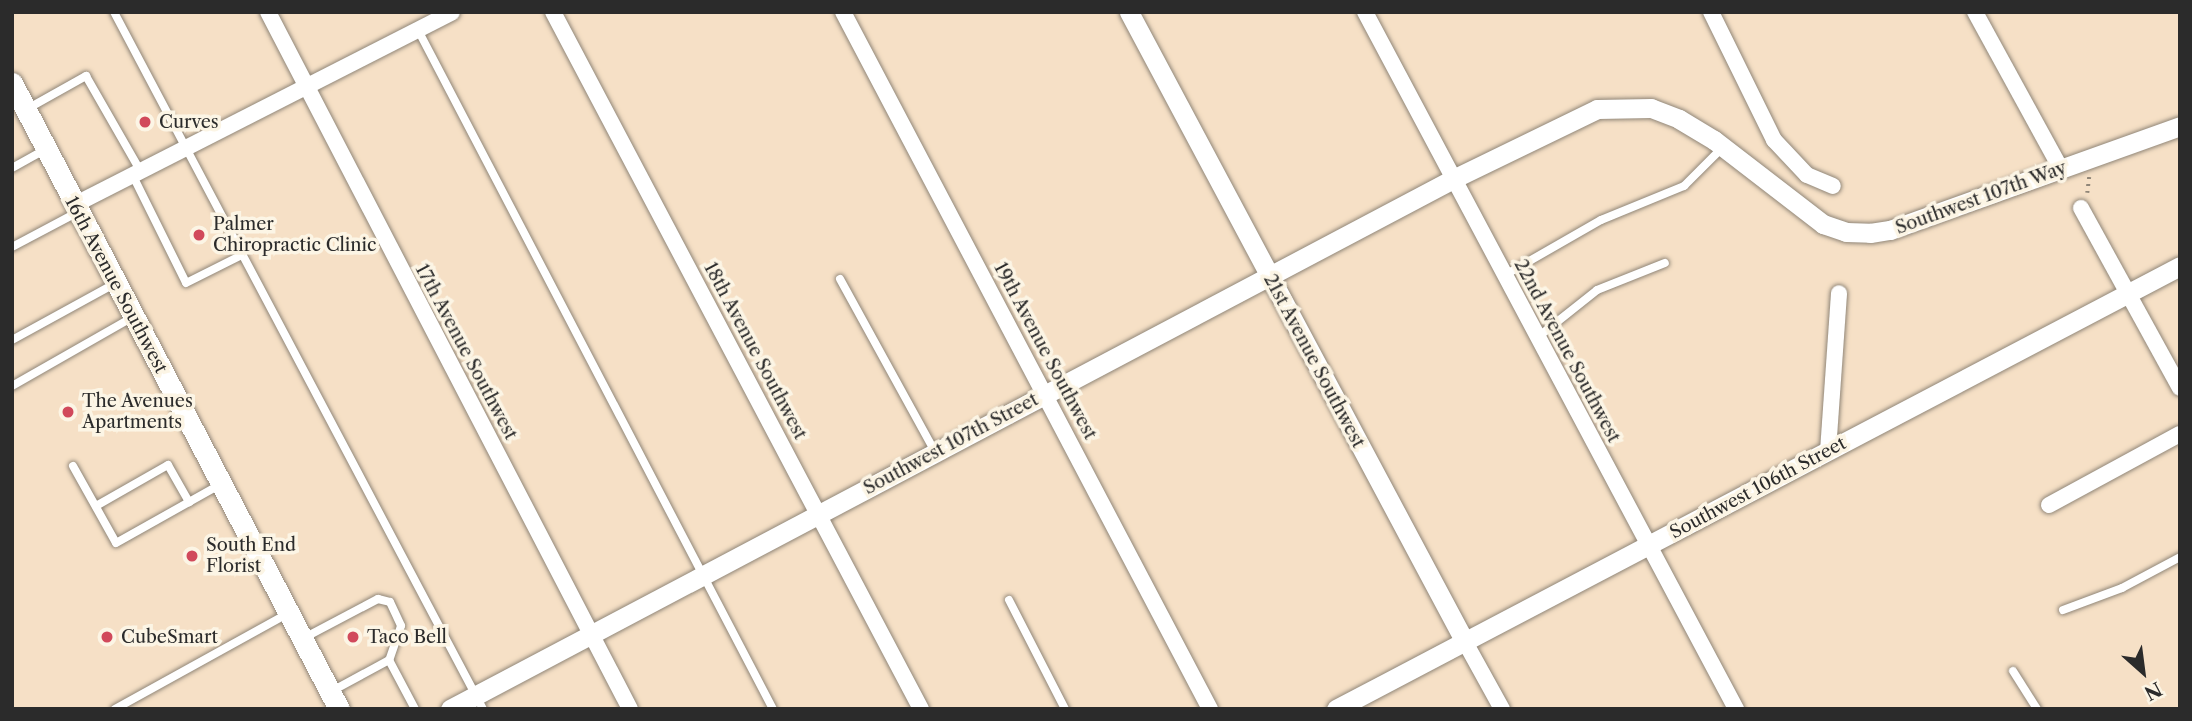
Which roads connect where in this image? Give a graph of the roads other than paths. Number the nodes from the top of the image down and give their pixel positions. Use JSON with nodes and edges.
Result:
{"nodes":[{"id":1,"x":114,"y":12,"type":"edge"},
{"id":2,"x":268,"y":12,"type":"edge"},
{"id":3,"x":452,"y":12,"type":"edge"},
{"id":4,"x":553,"y":12,"type":"edge"},
{"id":5,"x":843,"y":12,"type":"edge"},
{"id":6,"x":1129,"y":12,"type":"edge"},
{"id":7,"x":1365,"y":12,"type":"edge"},
{"id":8,"x":1711,"y":12,"type":"edge"},
{"id":9,"x":1975,"y":12,"type":"edge"},
{"id":10,"x":418,"y":30,"type":"junction"},
{"id":11,"x":12,"y":83,"type":"edge"},
{"id":12,"x":307,"y":88,"type":"junction"},
{"id":13,"x":26,"y":110,"type":"junction"},
{"id":14,"x":2180,"y":126,"type":"edge"},
{"id":15,"x":1723,"y":147,"type":"junction"},
{"id":16,"x":46,"y":149,"type":"junction"},
{"id":17,"x":187,"y":149,"type":"junction"},
{"id":18,"x":12,"y":168,"type":"edge"},
{"id":19,"x":2061,"y":169,"type":"junction"},
{"id":20,"x":137,"y":174,"type":"junction"},
{"id":21,"x":1453,"y":179,"type":"junction"},
{"id":22,"x":1833,"y":186,"type":"dead end"},
{"id":23,"x":76,"y":208,"type":"junction"},
{"id":24,"x":2081,"y":208,"type":"road end"},
{"id":25,"x":12,"y":247,"type":"edge"},
{"id":26,"x":243,"y":255,"type":"junction"},
{"id":27,"x":1665,"y":263,"type":"dead end"},
{"id":28,"x":2180,"y":266,"type":"edge"},
{"id":29,"x":1505,"y":275,"type":"junction"},
{"id":30,"x":1269,"y":276,"type":"junction"},
{"id":31,"x":840,"y":279,"type":"dead end"},
{"id":32,"x":116,"y":284,"type":"junction"},
{"id":33,"x":1839,"y":293,"type":"dead end"},
{"id":34,"x":2127,"y":293,"type":"junction"},
{"id":35,"x":133,"y":317,"type":"junction"},
{"id":36,"x":1538,"y":337,"type":"junction"},
{"id":37,"x":12,"y":340,"type":"edge"},
{"id":38,"x":12,"y":386,"type":"edge"},
{"id":39,"x":2180,"y":388,"type":"edge"},
{"id":40,"x":1046,"y":393,"type":"junction"},
{"id":41,"x":2180,"y":435,"type":"edge"},
{"id":42,"x":1828,"y":451,"type":"junction"},
{"id":43,"x":935,"y":452,"type":"junction"},
{"id":44,"x":73,"y":466,"type":"dead end"},
{"id":45,"x":221,"y":484,"type":"junction"},
{"id":46,"x":189,"y":502,"type":"junction"},
{"id":47,"x":2049,"y":505,"type":"dead end"},
{"id":48,"x":96,"y":506,"type":"junction"},
{"id":49,"x":820,"y":513,"type":"junction"},
{"id":50,"x":1649,"y":545,"type":"junction"},
{"id":51,"x":2180,"y":557,"type":"edge"},
{"id":52,"x":703,"y":575,"type":"junction"},
{"id":53,"x":1009,"y":600,"type":"dead end"},
{"id":54,"x":2063,"y":610,"type":"dead end"},
{"id":55,"x":289,"y":613,"type":"junction"},
{"id":56,"x":592,"y":634,"type":"junction"},
{"id":57,"x":302,"y":639,"type":"junction"},
{"id":58,"x":1465,"y":642,"type":"junction"},
{"id":59,"x":389,"y":660,"type":"junction"},
{"id":60,"x":2013,"y":671,"type":"dead end"},
{"id":61,"x":334,"y":700,"type":"edge"},
{"id":62,"x":479,"y":702,"type":"edge"},
{"id":63,"x":1348,"y":706,"type":"edge"},
{"id":64,"x":115,"y":709,"type":"edge"},
{"id":65,"x":415,"y":709,"type":"edge"},
{"id":66,"x":450,"y":709,"type":"edge"},
{"id":67,"x":630,"y":709,"type":"edge"},
{"id":68,"x":773,"y":709,"type":"edge"},
{"id":69,"x":921,"y":709,"type":"edge"},
{"id":70,"x":1065,"y":709,"type":"edge"},
{"id":71,"x":1210,"y":709,"type":"edge"},
{"id":72,"x":1502,"y":709,"type":"edge"},
{"id":73,"x":1735,"y":709,"type":"edge"},
{"id":74,"x":2037,"y":709,"type":"edge"}],
"edges":[{"from":1,"to":17,"type":"lane"},
{"from":2,"to":12,"type":"street","name":"17th Avenue Southwest"},
{"from":3,"to":10,"type":"street"},
{"from":4,"to":49,"type":"street","name":"18th Avenue Southwest"},
{"from":5,"to":40,"type":"street","name":"19th Avenue Southwest"},
{"from":6,"to":30,"type":"street","name":"21st Avenue Southwest"},
{"from":7,"to":21,"type":"street","name":"22nd Avenue Southwest"},
{"from":8,"to":22,"type":"street"},
{"from":9,"to":19,"type":"street"},
{"from":10,"to":12,"type":"street"},
{"from":10,"to":52,"type":"lane"},
{"from":11,"to":13,"type":"main road","name":"16th Avenue Southwest"},
{"from":12,"to":17,"type":"street"},
{"from":12,"to":56,"type":"street","name":"17th Avenue Southwest"},
{"from":13,"to":16,"type":"main road","name":"16th Avenue Southwest"},
{"from":13,"to":20,"type":"lane"},
{"from":14,"to":19,"type":"street","name":"Southwest 107th Way"},
{"from":15,"to":19,"type":"street","name":"Southwest 107th Way"},
{"from":15,"to":21,"type":"street","name":"Southwest 107th Way"},
{"from":15,"to":29,"type":"lane"},
{"from":16,"to":18,"type":"lane"},
{"from":16,"to":23,"type":"main road","name":"16th Avenue Southwest"},
{"from":17,"to":20,"type":"street"},
{"from":17,"to":26,"type":"lane"},
{"from":20,"to":23,"type":"street"},
{"from":20,"to":26,"type":"lane"},
{"from":21,"to":29,"type":"street","name":"22nd Avenue Southwest"},
{"from":21,"to":30,"type":"street","name":"Southwest 107th Street"},
{"from":23,"to":25,"type":"lane"},
{"from":23,"to":32,"type":"main road","name":"16th Avenue Southwest"},
{"from":24,"to":34,"type":"street"},
{"from":26,"to":62,"type":"lane"},
{"from":27,"to":36,"type":"lane"},
{"from":28,"to":34,"type":"street","name":"Southwest 106th Street"},
{"from":29,"to":36,"type":"street","name":"22nd Avenue Southwest"},
{"from":30,"to":40,"type":"street","name":"Southwest 107th Street"},
{"from":30,"to":58,"type":"street","name":"21st Avenue Southwest"},
{"from":31,"to":43,"type":"lane"},
{"from":32,"to":35,"type":"main road","name":"16th Avenue Southwest"},
{"from":32,"to":37,"type":"lane"},
{"from":33,"to":42,"type":"street"},
{"from":34,"to":39,"type":"street"},
{"from":34,"to":42,"type":"street","name":"Southwest 106th Street"},
{"from":35,"to":38,"type":"lane"},
{"from":35,"to":45,"type":"main road","name":"16th Avenue Southwest"},
{"from":36,"to":50,"type":"street","name":"22nd Avenue Southwest"},
{"from":40,"to":43,"type":"street","name":"Southwest 107th Street"},
{"from":40,"to":71,"type":"street","name":"19th Avenue Southwest"},
{"from":41,"to":47,"type":"street"},
{"from":42,"to":50,"type":"street","name":"Southwest 106th Street"},
{"from":43,"to":49,"type":"street","name":"Southwest 107th Street"},
{"from":44,"to":48,"type":"lane"},
{"from":45,"to":46,"type":"lane"},
{"from":45,"to":55,"type":"main road","name":"16th Avenue Southwest"},
{"from":46,"to":48,"type":"lane"},
{"from":46,"to":48,"type":"lane"},
{"from":49,"to":52,"type":"street","name":"Southwest 107th Street"},
{"from":49,"to":69,"type":"street","name":"18th Avenue Southwest"},
{"from":50,"to":58,"type":"street","name":"Southwest 106th Street"},
{"from":50,"to":73,"type":"street","name":"22nd Avenue Southwest"},
{"from":51,"to":54,"type":"lane"},
{"from":52,"to":56,"type":"street","name":"Southwest 107th Street"},
{"from":52,"to":68,"type":"lane"},
{"from":53,"to":70,"type":"lane"},
{"from":55,"to":57,"type":"main road","name":"16th Avenue Southwest"},
{"from":55,"to":64,"type":"lane"},
{"from":56,"to":62,"type":"street","name":"Southwest 107th Street"},
{"from":56,"to":67,"type":"street","name":"17th Avenue Southwest"},
{"from":57,"to":59,"type":"lane"},
{"from":57,"to":61,"type":"main road","name":"16th Avenue Southwest"},
{"from":58,"to":63,"type":"street","name":"Southwest 106th Street"},
{"from":58,"to":72,"type":"street","name":"21st Avenue Southwest"},
{"from":59,"to":61,"type":"lane"},
{"from":59,"to":65,"type":"lane"},
{"from":60,"to":74,"type":"lane"},
{"from":62,"to":66,"type":"street","name":"Southwest 107th Street"}]}
